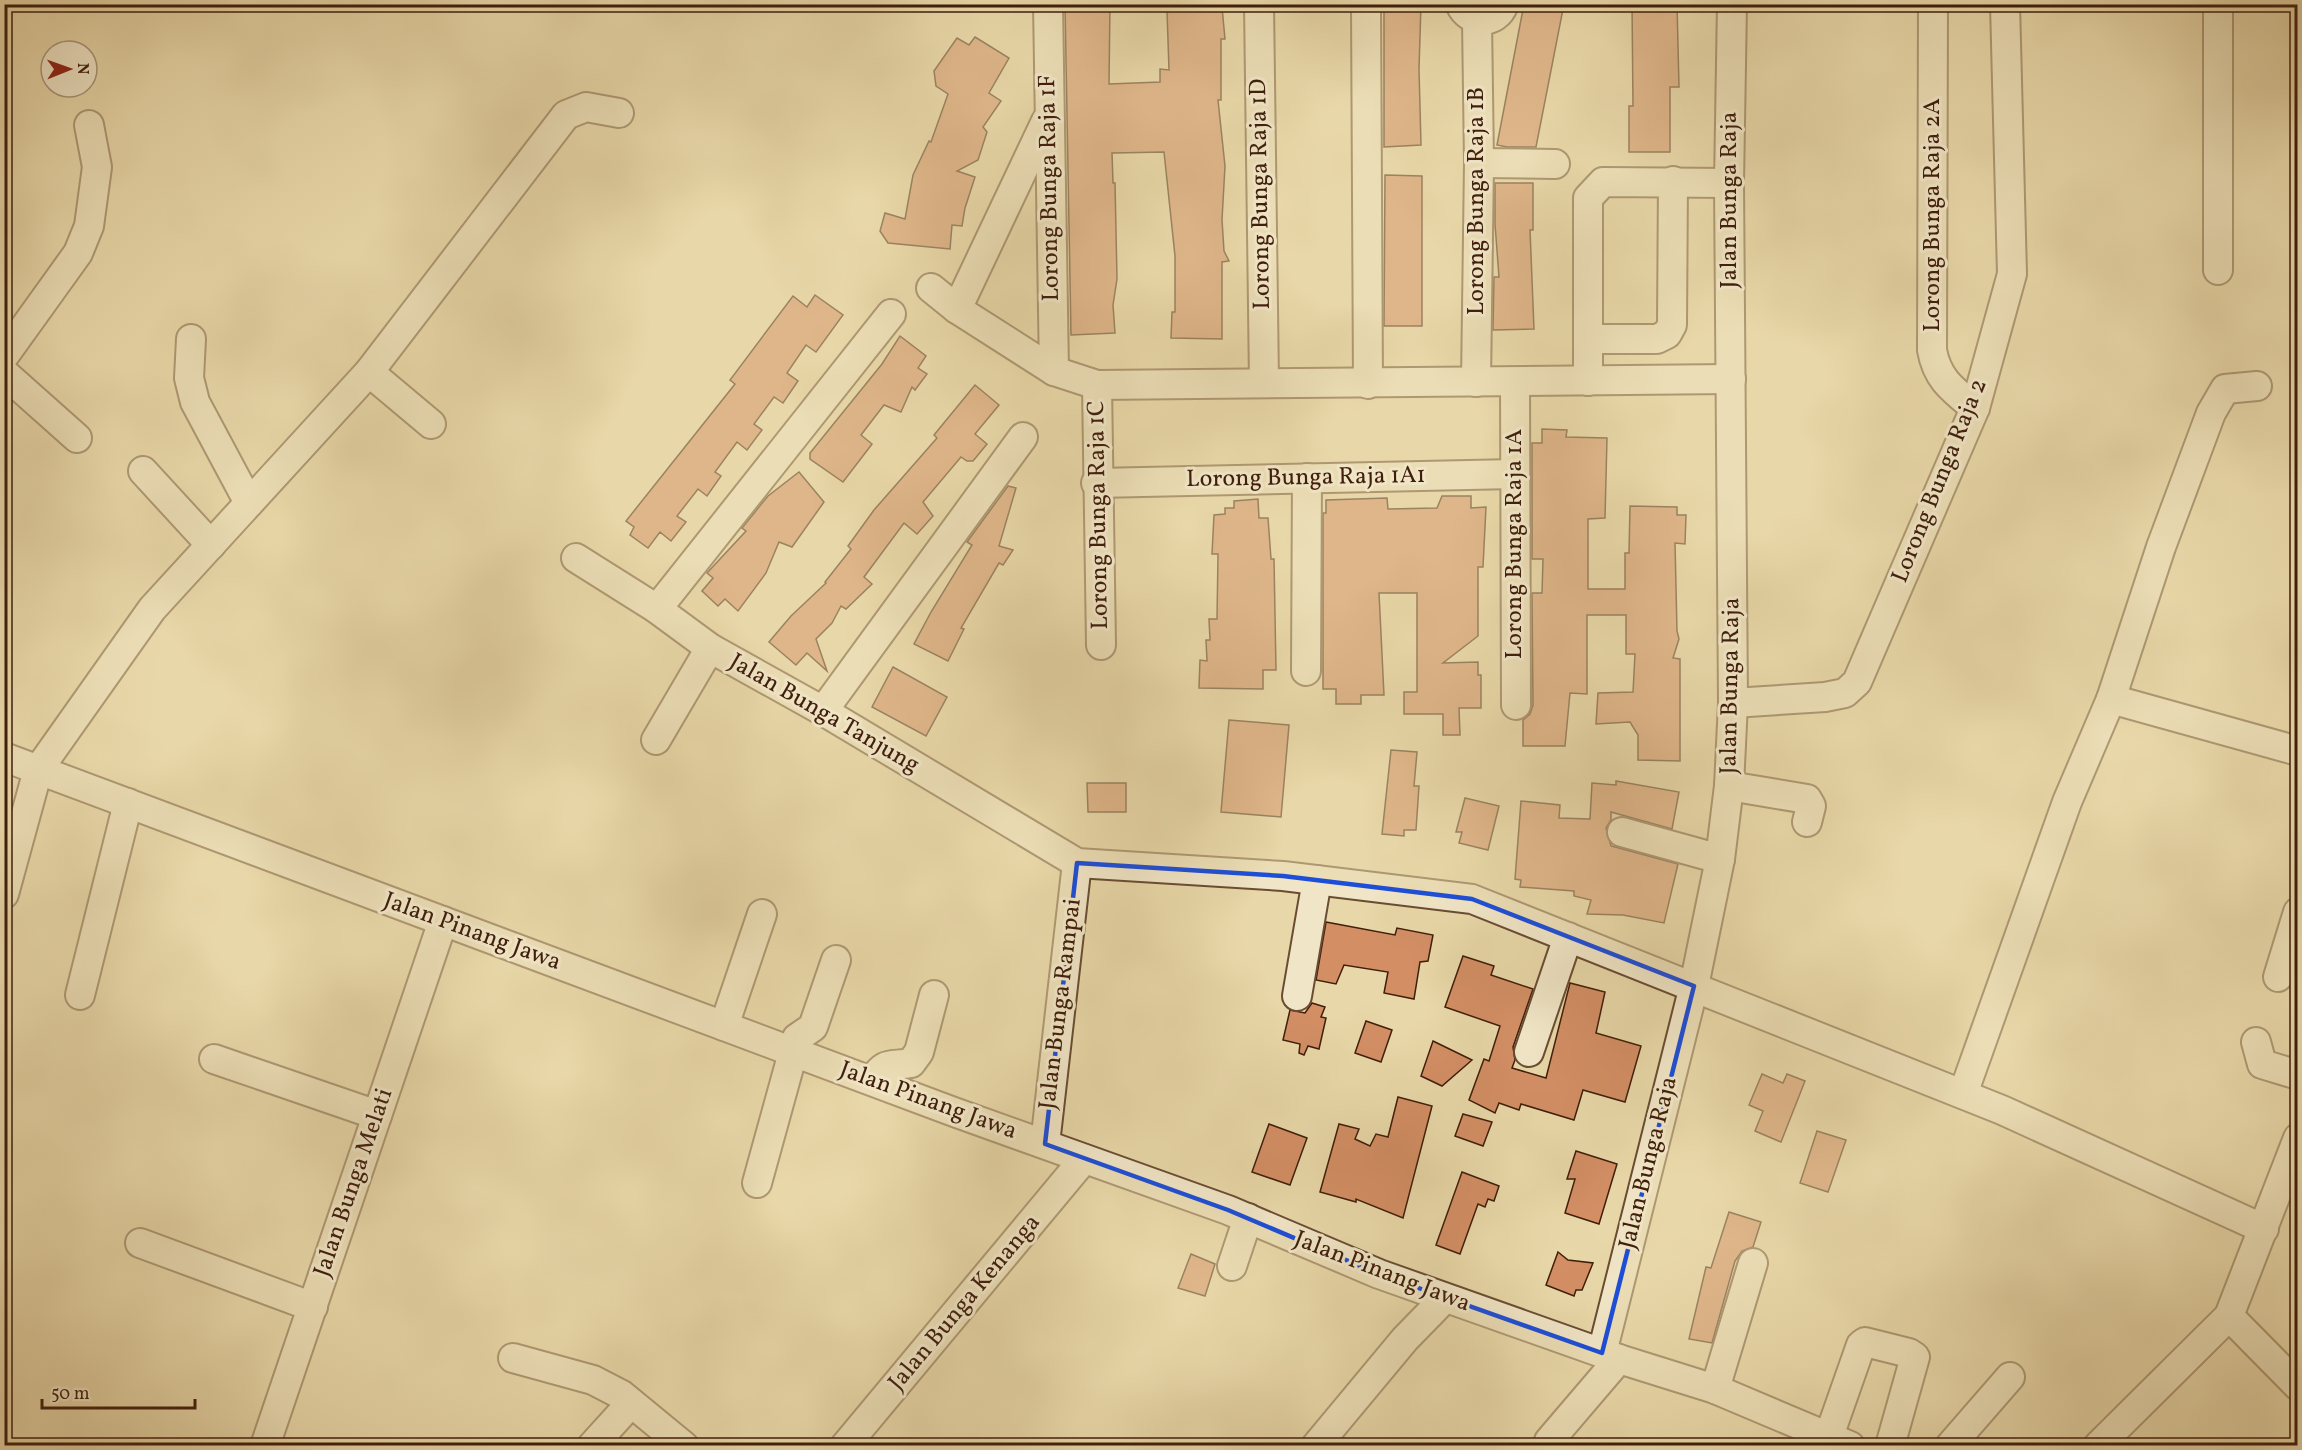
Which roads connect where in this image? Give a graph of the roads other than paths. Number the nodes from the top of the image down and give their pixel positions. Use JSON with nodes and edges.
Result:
{"nodes":[{"id":1,"x":1048,"y":4,"type":"edge"},
{"id":2,"x":1259,"y":4,"type":"edge"},
{"id":3,"x":1366,"y":4,"type":"edge"},
{"id":4,"x":1504,"y":4,"type":"edge"},
{"id":5,"x":1732,"y":4,"type":"edge"},
{"id":6,"x":1933,"y":4,"type":"edge"},
{"id":7,"x":2005,"y":4,"type":"edge"},
{"id":8,"x":2218,"y":4,"type":"edge"},
{"id":9,"x":1469,"y":12,"type":"edge"},
{"id":10,"x":619,"y":113,"type":"dead end"},
{"id":11,"x":1048,"y":117,"type":"junction"},
{"id":12,"x":89,"y":125,"type":"dead end"},
{"id":13,"x":1479,"y":163,"type":"junction"},
{"id":14,"x":1555,"y":164,"type":"dead end"},
{"id":15,"x":1672,"y":181,"type":"junction"},
{"id":16,"x":1729,"y":183,"type":"junction"},
{"id":17,"x":2218,"y":270,"type":"dead end"},
{"id":18,"x":931,"y":288,"type":"dead end"},
{"id":19,"x":957,"y":309,"type":"junction"},
{"id":20,"x":891,"y":314,"type":"dead end"},
{"id":21,"x":191,"y":339,"type":"dead end"},
{"id":22,"x":1588,"y":339,"type":"junction"},
{"id":23,"x":4,"y":356,"type":"edge"},
{"id":24,"x":1054,"y":371,"type":"junction"},
{"id":25,"x":369,"y":372,"type":"junction"},
{"id":26,"x":4,"y":373,"type":"edge"},
{"id":27,"x":1731,"y":379,"type":"junction"},
{"id":28,"x":1588,"y":381,"type":"junction"},
{"id":29,"x":1476,"y":382,"type":"junction"},
{"id":30,"x":1515,"y":382,"type":"junction"},
{"id":31,"x":1264,"y":383,"type":"junction"},
{"id":32,"x":1368,"y":384,"type":"junction"},
{"id":33,"x":1097,"y":385,"type":"junction"},
{"id":34,"x":2257,"y":386,"type":"dead end"},
{"id":35,"x":1975,"y":408,"type":"junction"},
{"id":36,"x":432,"y":424,"type":"dead end"},
{"id":37,"x":1023,"y":437,"type":"dead end"},
{"id":38,"x":77,"y":438,"type":"dead end"},
{"id":39,"x":143,"y":471,"type":"dead end"},
{"id":40,"x":1515,"y":474,"type":"junction"},
{"id":41,"x":1308,"y":478,"type":"junction"},
{"id":42,"x":1096,"y":483,"type":"junction"},
{"id":43,"x":249,"y":503,"type":"junction"},
{"id":44,"x":211,"y":545,"type":"junction"},
{"id":45,"x":576,"y":558,"type":"dead end"},
{"id":46,"x":657,"y":609,"type":"junction"},
{"id":47,"x":1101,"y":645,"type":"dead end"},
{"id":48,"x":710,"y":648,"type":"junction"},
{"id":49,"x":1306,"y":671,"type":"dead end"},
{"id":50,"x":2111,"y":699,"type":"junction"},
{"id":51,"x":1733,"y":703,"type":"junction"},
{"id":52,"x":1515,"y":705,"type":"dead end"},
{"id":53,"x":823,"y":711,"type":"junction"},
{"id":54,"x":656,"y":740,"type":"dead end"},
{"id":55,"x":2298,"y":751,"type":"edge"},
{"id":56,"x":4,"y":757,"type":"edge"},
{"id":57,"x":38,"y":770,"type":"junction"},
{"id":58,"x":1729,"y":786,"type":"junction"},
{"id":59,"x":129,"y":803,"type":"junction"},
{"id":60,"x":1807,"y":822,"type":"dead end"},
{"id":61,"x":1622,"y":832,"type":"dead end"},
{"id":62,"x":1720,"y":860,"type":"junction"},
{"id":63,"x":1077,"y":864,"type":"junction"},
{"id":64,"x":1317,"y":880,"type":"junction"},
{"id":65,"x":4,"y":894,"type":"edge"},
{"id":66,"x":2298,"y":912,"type":"edge"},
{"id":67,"x":762,"y":914,"type":"dead end"},
{"id":68,"x":442,"y":921,"type":"junction"},
{"id":69,"x":1568,"y":937,"type":"junction"},
{"id":70,"x":836,"y":960,"type":"dead end"},
{"id":71,"x":2278,"y":977,"type":"dead end"},
{"id":72,"x":1694,"y":986,"type":"junction"},
{"id":73,"x":80,"y":995,"type":"dead end"},
{"id":74,"x":934,"y":995,"type":"dead end"},
{"id":75,"x":1297,"y":996,"type":"dead end"},
{"id":76,"x":723,"y":1026,"type":"junction"},
{"id":77,"x":2256,"y":1042,"type":"dead end"},
{"id":78,"x":794,"y":1052,"type":"junction"},
{"id":79,"x":1529,"y":1052,"type":"dead end"},
{"id":80,"x":214,"y":1059,"type":"dead end"},
{"id":81,"x":2298,"y":1075,"type":"edge"},
{"id":82,"x":873,"y":1080,"type":"junction"},
{"id":83,"x":1962,"y":1094,"type":"junction"},
{"id":84,"x":377,"y":1115,"type":"junction"},
{"id":85,"x":2298,"y":1138,"type":"edge"},
{"id":86,"x":1045,"y":1144,"type":"junction"},
{"id":87,"x":1084,"y":1159,"type":"junction"},
{"id":88,"x":757,"y":1183,"type":"dead end"},
{"id":89,"x":1248,"y":1218,"type":"junction"},
{"id":90,"x":2264,"y":1229,"type":"junction"},
{"id":91,"x":140,"y":1243,"type":"dead end"},
{"id":92,"x":1753,"y":1263,"type":"dead end"},
{"id":93,"x":1232,"y":1266,"type":"dead end"},
{"id":94,"x":1445,"y":1298,"type":"junction"},
{"id":95,"x":313,"y":1307,"type":"junction"},
{"id":96,"x":2229,"y":1316,"type":"junction"},
{"id":97,"x":1610,"y":1356,"type":"junction"},
{"id":98,"x":513,"y":1358,"type":"dead end"},
{"id":99,"x":2010,"y":1377,"type":"dead end"},
{"id":100,"x":2298,"y":1386,"type":"edge"},
{"id":101,"x":1714,"y":1389,"type":"junction"},
{"id":102,"x":631,"y":1402,"type":"junction"},
{"id":103,"x":1821,"y":1439,"type":"edge"},
{"id":104,"x":1549,"y":1441,"type":"dead end"},
{"id":105,"x":265,"y":1446,"type":"edge"},
{"id":106,"x":592,"y":1446,"type":"edge"},
{"id":107,"x":684,"y":1446,"type":"edge"},
{"id":108,"x":845,"y":1446,"type":"edge"},
{"id":109,"x":1316,"y":1446,"type":"edge"},
{"id":110,"x":1890,"y":1446,"type":"edge"},
{"id":111,"x":1950,"y":1446,"type":"edge"},
{"id":112,"x":2098,"y":1446,"type":"edge"}],
"edges":[{"from":1,"to":11,"type":"street","name":"Lorong Bunga Raja 1F"},
{"from":2,"to":31,"type":"street","name":"Lorong Bunga Raja 1D"},
{"from":3,"to":32,"type":"street"},
{"from":4,"to":9,"type":"street"},
{"from":5,"to":16,"type":"street","name":"Jalan Bunga Raja"},
{"from":6,"to":35,"type":"street","name":"Lorong Bunga Raja 2A"},
{"from":7,"to":35,"type":"street","name":"Lorong Bunga Raja 2"},
{"from":8,"to":17,"type":"street"},
{"from":9,"to":13,"type":"street","name":"Lorong Bunga Raja 1B"},
{"from":10,"to":25,"type":"street"},
{"from":11,"to":19,"type":"street"},
{"from":11,"to":24,"type":"street","name":"Lorong Bunga Raja 1F"},
{"from":12,"to":23,"type":"street"},
{"from":13,"to":14,"type":"street"},
{"from":13,"to":29,"type":"street","name":"Lorong Bunga Raja 1B"},
{"from":15,"to":16,"type":"street"},
{"from":15,"to":22,"type":"street"},
{"from":15,"to":22,"type":"street"},
{"from":16,"to":27,"type":"street","name":"Jalan Bunga Raja"},
{"from":18,"to":19,"type":"street"},
{"from":19,"to":24,"type":"street"},
{"from":20,"to":46,"type":"street"},
{"from":21,"to":43,"type":"street"},
{"from":22,"to":28,"type":"street"},
{"from":24,"to":33,"type":"street"},
{"from":25,"to":36,"type":"street"},
{"from":25,"to":43,"type":"street"},
{"from":26,"to":38,"type":"street"},
{"from":27,"to":28,"type":"street"},
{"from":27,"to":51,"type":"street","name":"Jalan Bunga Raja"},
{"from":28,"to":30,"type":"street"},
{"from":29,"to":30,"type":"street"},
{"from":29,"to":32,"type":"street"},
{"from":30,"to":40,"type":"street","name":"Lorong Bunga Raja 1A"},
{"from":31,"to":32,"type":"street"},
{"from":31,"to":33,"type":"street"},
{"from":33,"to":42,"type":"street","name":"Lorong Bunga Raja 1C"},
{"from":34,"to":50,"type":"street"},
{"from":35,"to":51,"type":"street","name":"Lorong Bunga Raja 2"},
{"from":37,"to":53,"type":"street"},
{"from":39,"to":44,"type":"street"},
{"from":40,"to":41,"type":"street","name":"Lorong Bunga Raja 1A1"},
{"from":40,"to":52,"type":"street","name":"Lorong Bunga Raja 1A"},
{"from":41,"to":42,"type":"street","name":"Lorong Bunga Raja 1A1"},
{"from":41,"to":49,"type":"street"},
{"from":42,"to":47,"type":"street","name":"Lorong Bunga Raja 1C"},
{"from":43,"to":44,"type":"street"},
{"from":44,"to":57,"type":"street"},
{"from":45,"to":46,"type":"street","name":"Jalan Bunga Tanjung"},
{"from":46,"to":48,"type":"street","name":"Jalan Bunga Tanjung"},
{"from":48,"to":53,"type":"street","name":"Jalan Bunga Tanjung"},
{"from":48,"to":54,"type":"street"},
{"from":50,"to":55,"type":"street"},
{"from":50,"to":83,"type":"street"},
{"from":51,"to":58,"type":"street","name":"Jalan Bunga Raja"},
{"from":53,"to":63,"type":"street","name":"Jalan Bunga Tanjung"},
{"from":56,"to":57,"type":"street","name":"Jalan Pinang Jawa"},
{"from":57,"to":59,"type":"street","name":"Jalan Pinang Jawa"},
{"from":57,"to":65,"type":"street"},
{"from":58,"to":60,"type":"street"},
{"from":58,"to":62,"type":"street","name":"Jalan Bunga Raja"},
{"from":59,"to":68,"type":"street","name":"Jalan Pinang Jawa"},
{"from":59,"to":73,"type":"street"},
{"from":61,"to":62,"type":"street"},
{"from":62,"to":72,"type":"street","name":"Jalan Bunga Raja"},
{"from":63,"to":64,"type":"street"},
{"from":63,"to":86,"type":"street","name":"Jalan Bunga Rampai"},
{"from":64,"to":69,"type":"street"},
{"from":64,"to":75,"type":"street"},
{"from":66,"to":71,"type":"street"},
{"from":67,"to":76,"type":"street"},
{"from":68,"to":76,"type":"street","name":"Jalan Pinang Jawa"},
{"from":68,"to":84,"type":"street","name":"Jalan Bunga Melati"},
{"from":69,"to":72,"type":"street"},
{"from":69,"to":79,"type":"street"},
{"from":70,"to":78,"type":"street"},
{"from":72,"to":83,"type":"street"},
{"from":72,"to":97,"type":"street","name":"Jalan Bunga Raja"},
{"from":74,"to":82,"type":"street"},
{"from":76,"to":78,"type":"street","name":"Jalan Pinang Jawa"},
{"from":77,"to":81,"type":"street"},
{"from":78,"to":82,"type":"street","name":"Jalan Pinang Jawa"},
{"from":78,"to":88,"type":"street"},
{"from":80,"to":84,"type":"street"},
{"from":82,"to":86,"type":"street","name":"Jalan Pinang Jawa"},
{"from":83,"to":90,"type":"street"},
{"from":84,"to":95,"type":"street","name":"Jalan Bunga Melati"},
{"from":85,"to":90,"type":"street"},
{"from":86,"to":87,"type":"street","name":"Jalan Pinang Jawa"},
{"from":87,"to":89,"type":"street","name":"Jalan Pinang Jawa"},
{"from":87,"to":108,"type":"street","name":"Jalan Bunga Kenanga"},
{"from":89,"to":93,"type":"street"},
{"from":89,"to":94,"type":"street","name":"Jalan Pinang Jawa"},
{"from":90,"to":96,"type":"street"},
{"from":91,"to":95,"type":"street"},
{"from":92,"to":101,"type":"street"},
{"from":94,"to":97,"type":"street","name":"Jalan Pinang Jawa"},
{"from":94,"to":109,"type":"street"},
{"from":95,"to":105,"type":"street","name":"Jalan Bunga Melati"},
{"from":96,"to":100,"type":"street"},
{"from":96,"to":112,"type":"street"},
{"from":97,"to":101,"type":"street","name":"Jalan Pinang Jawa"},
{"from":97,"to":104,"type":"street"},
{"from":98,"to":102,"type":"street"},
{"from":99,"to":111,"type":"street"},
{"from":101,"to":103,"type":"street","name":"Jalan Pinang Jawa"},
{"from":102,"to":106,"type":"street"},
{"from":102,"to":107,"type":"street"},
{"from":103,"to":110,"type":"street"}]}
